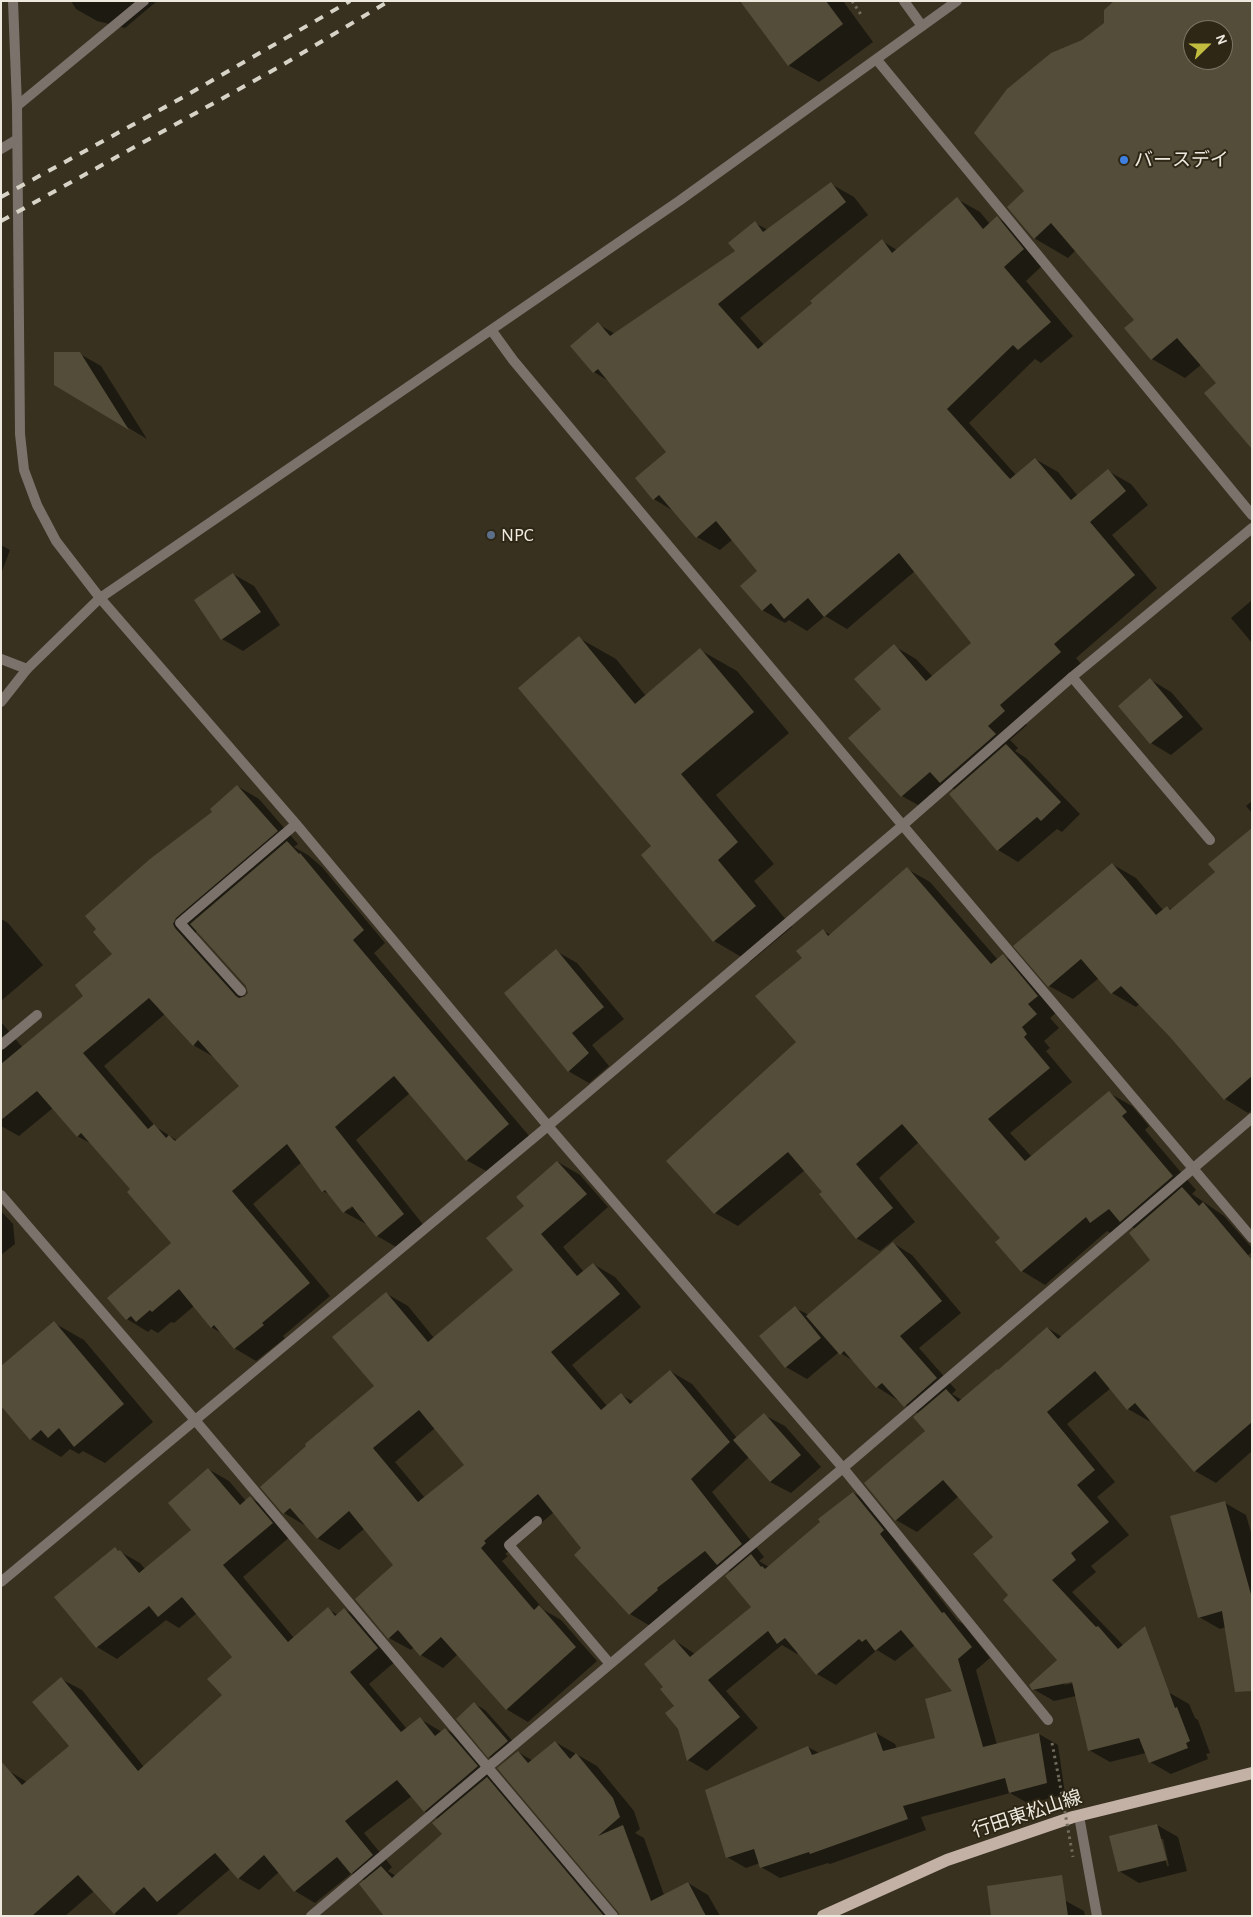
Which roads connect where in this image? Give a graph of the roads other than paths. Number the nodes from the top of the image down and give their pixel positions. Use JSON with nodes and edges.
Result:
{"nodes":[{"id":1,"x":13,"y":1,"type":"edge"},
{"id":2,"x":144,"y":1,"type":"edge"},
{"id":3,"x":904,"y":1,"type":"edge"},
{"id":4,"x":957,"y":1,"type":"edge"},
{"id":5,"x":922,"y":26,"type":"junction"},
{"id":6,"x":877,"y":60,"type":"junction"},
{"id":7,"x":17,"y":106,"type":"junction"},
{"id":8,"x":16,"y":140,"type":"junction"},
{"id":9,"x":1,"y":148,"type":"edge"},
{"id":10,"x":492,"y":331,"type":"junction"},
{"id":11,"x":1252,"y":515,"type":"edge"},
{"id":12,"x":1252,"y":528,"type":"edge"},
{"id":13,"x":100,"y":598,"type":"junction"},
{"id":14,"x":1,"y":659,"type":"edge"},
{"id":15,"x":27,"y":670,"type":"junction"},
{"id":16,"x":1072,"y":677,"type":"junction"},
{"id":17,"x":1,"y":702,"type":"edge"},
{"id":18,"x":296,"y":824,"type":"junction"},
{"id":19,"x":903,"y":825,"type":"junction"},
{"id":20,"x":1210,"y":840,"type":"dead end"},
{"id":21,"x":240,"y":992,"type":"dead end"},
{"id":22,"x":37,"y":1015,"type":"dead end"},
{"id":23,"x":1,"y":1045,"type":"edge"},
{"id":24,"x":1252,"y":1118,"type":"edge"},
{"id":25,"x":548,"y":1126,"type":"junction"},
{"id":26,"x":1193,"y":1168,"type":"junction"},
{"id":27,"x":1,"y":1195,"type":"edge"},
{"id":28,"x":1252,"y":1238,"type":"edge"},
{"id":29,"x":195,"y":1420,"type":"junction"},
{"id":30,"x":843,"y":1468,"type":"junction"},
{"id":31,"x":537,"y":1521,"type":"dead end"},
{"id":32,"x":1,"y":1582,"type":"edge"},
{"id":33,"x":610,"y":1664,"type":"junction"},
{"id":34,"x":1048,"y":1720,"type":"road end"},
{"id":35,"x":487,"y":1768,"type":"junction"},
{"id":36,"x":1252,"y":1773,"type":"edge"},
{"id":37,"x":1079,"y":1816,"type":"junction"},
{"id":38,"x":311,"y":1916,"type":"edge"},
{"id":39,"x":613,"y":1916,"type":"edge"},
{"id":40,"x":823,"y":1916,"type":"edge"},
{"id":41,"x":1097,"y":1916,"type":"edge"}],
"edges":[{"from":1,"to":7,"type":"street"},
{"from":2,"to":7,"type":"street"},
{"from":3,"to":5,"type":"street"},
{"from":4,"to":5,"type":"street"},
{"from":5,"to":6,"type":"street"},
{"from":6,"to":10,"type":"street"},
{"from":6,"to":11,"type":"street"},
{"from":7,"to":8,"type":"street"},
{"from":8,"to":9,"type":"street"},
{"from":8,"to":13,"type":"street"},
{"from":10,"to":13,"type":"street"},
{"from":10,"to":19,"type":"street"},
{"from":12,"to":16,"type":"street"},
{"from":13,"to":15,"type":"street"},
{"from":13,"to":18,"type":"street"},
{"from":14,"to":15,"type":"street"},
{"from":15,"to":17,"type":"street"},
{"from":16,"to":19,"type":"street"},
{"from":16,"to":20,"type":"street"},
{"from":18,"to":21,"type":"street"},
{"from":18,"to":25,"type":"street"},
{"from":19,"to":25,"type":"street"},
{"from":19,"to":26,"type":"street"},
{"from":22,"to":23,"type":"street"},
{"from":24,"to":26,"type":"street"},
{"from":25,"to":29,"type":"street"},
{"from":25,"to":30,"type":"street"},
{"from":26,"to":28,"type":"street"},
{"from":26,"to":30,"type":"street"},
{"from":27,"to":29,"type":"street"},
{"from":29,"to":32,"type":"street"},
{"from":29,"to":35,"type":"street"},
{"from":30,"to":33,"type":"street"},
{"from":30,"to":34,"type":"street"},
{"from":31,"to":33,"type":"street"},
{"from":33,"to":35,"type":"street"},
{"from":35,"to":38,"type":"street"},
{"from":35,"to":39,"type":"street"},
{"from":36,"to":37,"type":"main road","name":"行田東松山線"},
{"from":37,"to":40,"type":"main road","name":"行田東松山線"},
{"from":37,"to":41,"type":"street"}]}
